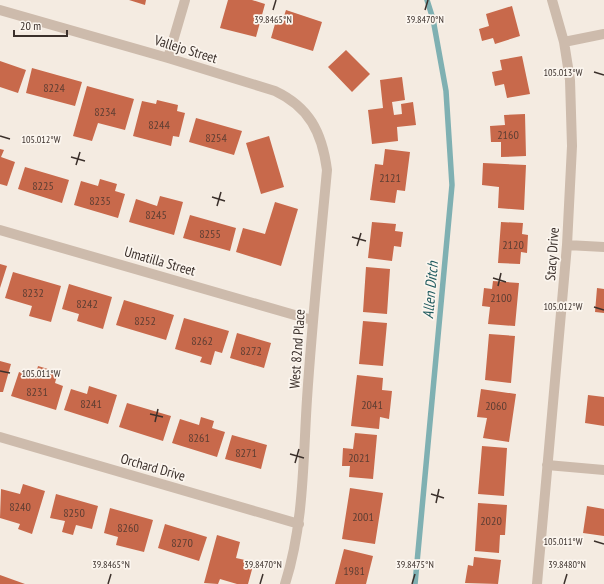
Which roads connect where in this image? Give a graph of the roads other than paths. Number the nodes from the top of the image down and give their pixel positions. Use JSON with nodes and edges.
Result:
{"nodes":[{"id":1,"x":185,"y":0,"type":"edge"},
{"id":2,"x":552,"y":0,"type":"edge"},
{"id":3,"x":0,"y":10,"type":"edge"},
{"id":4,"x":604,"y":34,"type":"edge"},
{"id":5,"x":564,"y":42,"type":"junction"},
{"id":6,"x":168,"y":58,"type":"junction"},
{"id":7,"x":310,"y":118,"type":"joint"},
{"id":8,"x":0,"y":230,"type":"edge"},
{"id":9,"x":567,"y":245,"type":"junction"},
{"id":10,"x":604,"y":247,"type":"edge"},
{"id":11,"x":312,"y":320,"type":"junction"},
{"id":12,"x":0,"y":437,"type":"edge"},
{"id":13,"x":547,"y":465,"type":"junction"},
{"id":14,"x":604,"y":470,"type":"edge"},
{"id":15,"x":299,"y":524,"type":"junction"},
{"id":16,"x":285,"y":584,"type":"edge"},
{"id":17,"x":537,"y":584,"type":"edge"}],
"edges":[{"from":1,"to":6,"type":"street"},
{"from":2,"to":5,"type":"street","name":"Stacy Drive"},
{"from":3,"to":6,"type":"street","name":"Vallejo Street"},
{"from":4,"to":5,"type":"street"},
{"from":5,"to":9,"type":"street","name":"Stacy Drive"},
{"from":6,"to":7,"type":"street","name":"Vallejo Street"},
{"from":7,"to":11,"type":"street","name":"West 82nd Place"},
{"from":8,"to":11,"type":"street","name":"Umatilla Street"},
{"from":9,"to":10,"type":"street"},
{"from":9,"to":13,"type":"street","name":"Stacy Drive"},
{"from":11,"to":15,"type":"street","name":"West 82nd Place"},
{"from":12,"to":15,"type":"street","name":"Orchard Drive"},
{"from":13,"to":14,"type":"street"},
{"from":13,"to":17,"type":"street","name":"Stacy Drive"},
{"from":15,"to":16,"type":"street","name":"West 82nd Place"}]}
